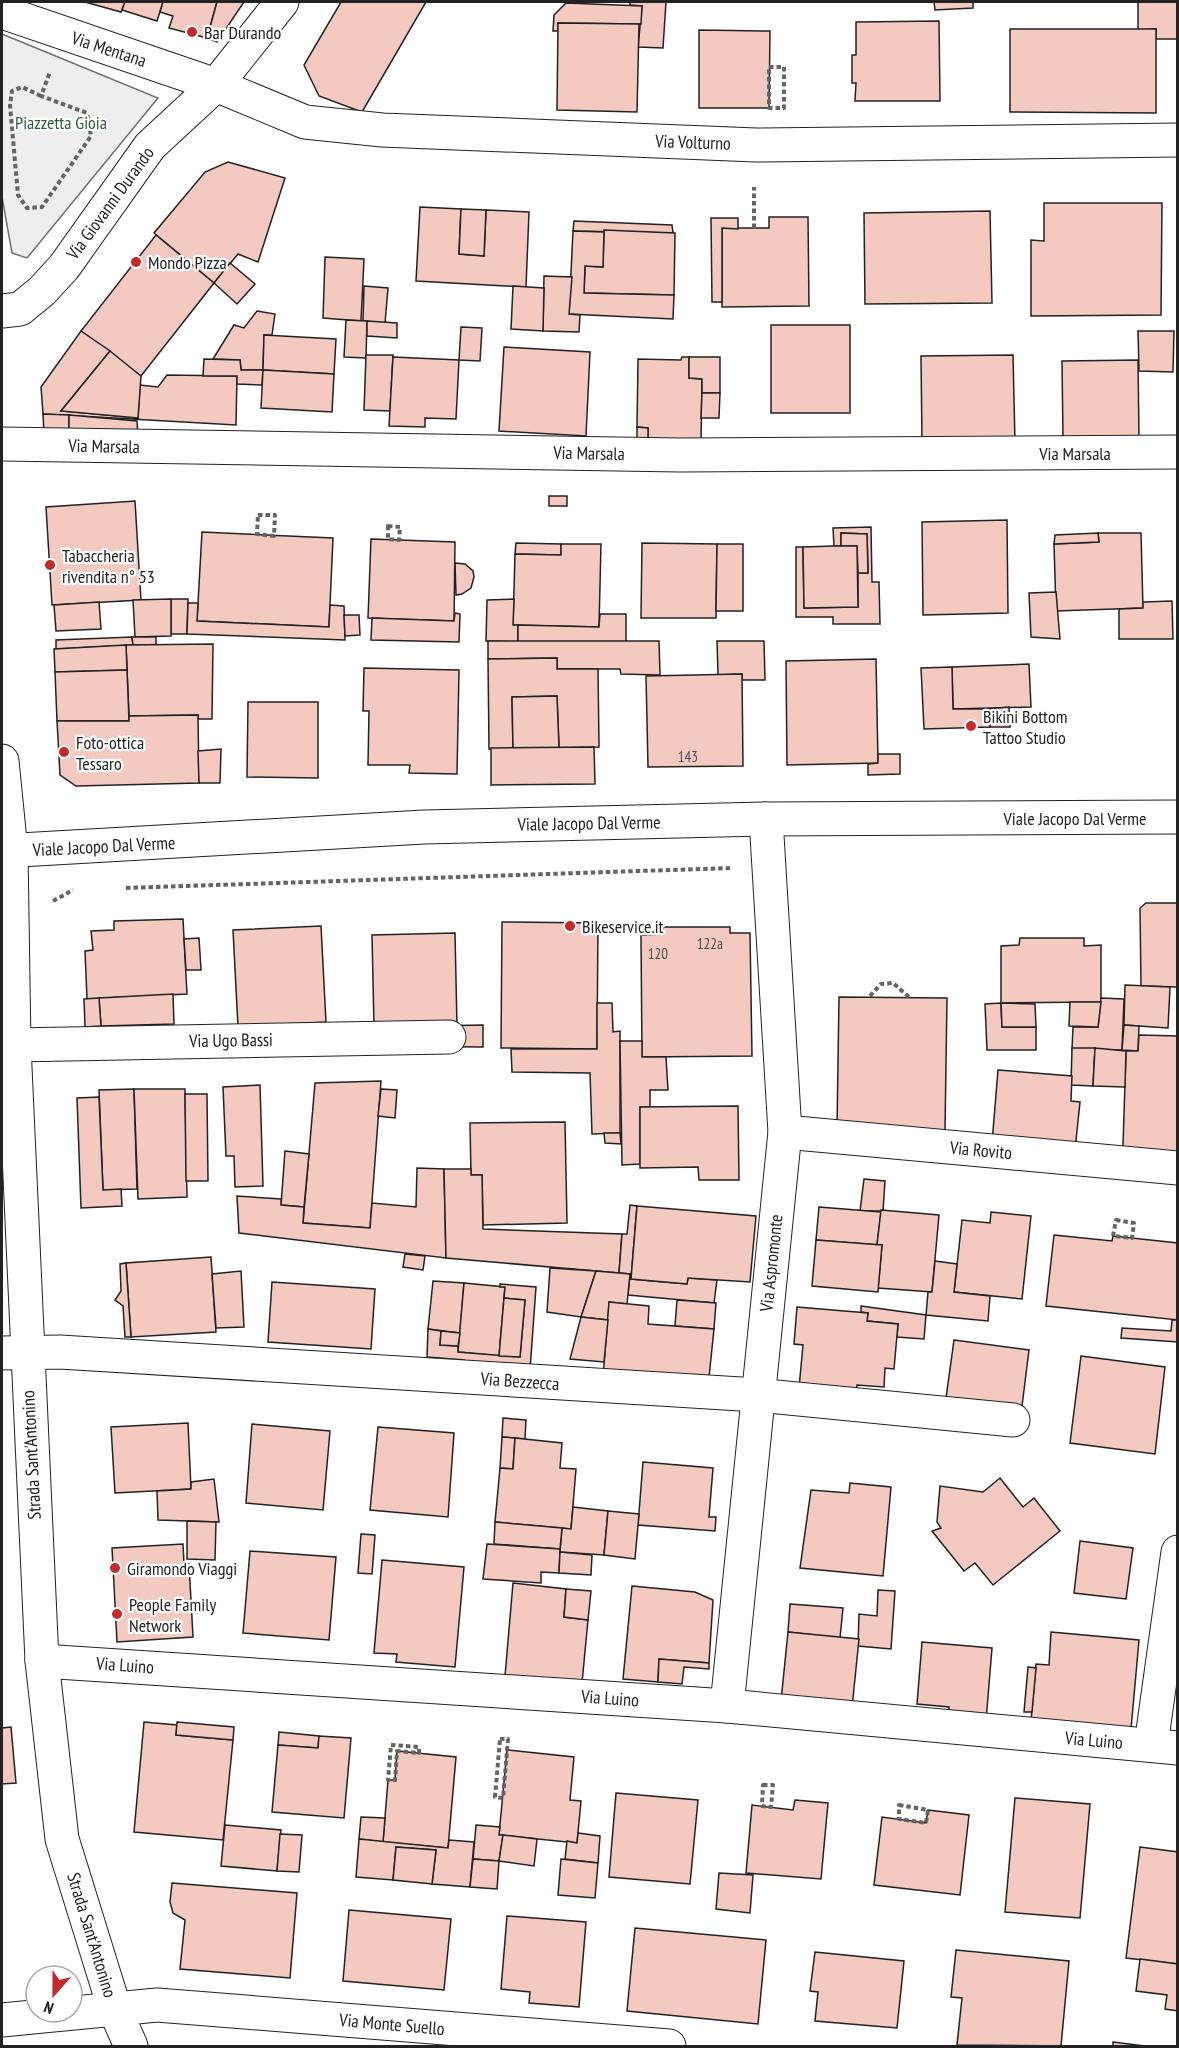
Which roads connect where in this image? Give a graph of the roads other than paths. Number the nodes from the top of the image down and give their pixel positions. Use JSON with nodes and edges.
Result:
{"nodes":[{"id":1,"x":282,"y":2,"type":"edge"},
{"id":2,"x":2,"y":12,"type":"edge"},
{"id":3,"x":216,"y":85,"type":"junction"},
{"id":4,"x":1178,"y":140,"type":"edge"},
{"id":5,"x":2,"y":311,"type":"edge"},
{"id":6,"x":2,"y":444,"type":"edge"},
{"id":7,"x":1178,"y":452,"type":"edge"},
{"id":8,"x":2,"y":761,"type":"edge"},
{"id":9,"x":1178,"y":817,"type":"edge"},
{"id":10,"x":766,"y":819,"type":"junction"},
{"id":11,"x":6,"y":851,"type":"edge"},
{"id":12,"x":449,"y":1037,"type":"dead end"},
{"id":13,"x":14,"y":1044,"type":"junction"},
{"id":14,"x":785,"y":1132,"type":"junction"},
{"id":15,"x":1178,"y":1168,"type":"edge"},
{"id":16,"x":14,"y":1352,"type":"edge"},
{"id":17,"x":757,"y":1395,"type":"junction"},
{"id":18,"x":1013,"y":1420,"type":"dead end"},
{"id":19,"x":1178,"y":1552,"type":"edge"},
{"id":20,"x":42,"y":1661,"type":"junction"},
{"id":21,"x":727,"y":1706,"type":"junction"},
{"id":22,"x":1164,"y":1746,"type":"edge"},
{"id":23,"x":115,"y":2010,"type":"junction"},
{"id":24,"x":2,"y":2020,"type":"edge"},
{"id":25,"x":131,"y":2046,"type":"edge"},
{"id":26,"x":669,"y":2046,"type":"edge"}],
"edges":[{"from":1,"to":3,"type":"street","name":"Via Giovanni Durando"},
{"from":2,"to":3,"type":"street","name":"Via Mentana"},
{"from":3,"to":4,"type":"street","name":"Via Volturno"},
{"from":3,"to":5,"type":"street","name":"Via Giovanni Durando"},
{"from":6,"to":7,"type":"street","name":"Via Marsala"},
{"from":8,"to":11,"type":"street","name":"Strada Sant'Antonino"},
{"from":9,"to":10,"type":"street","name":"Viale Jacopo Dal Verme"},
{"from":10,"to":11,"type":"street","name":"Viale Jacopo Dal Verme"},
{"from":10,"to":14,"type":"street","name":"Via Aspromonte"},
{"from":11,"to":13,"type":"street","name":"Strada Sant'Antonino"},
{"from":12,"to":13,"type":"street","name":"Via Ugo Bassi"},
{"from":13,"to":16,"type":"street","name":"Strada Sant'Antonino"},
{"from":14,"to":15,"type":"street","name":"Via Rovito"},
{"from":14,"to":17,"type":"street","name":"Via Aspromonte"},
{"from":16,"to":17,"type":"street","name":"Via Bezzecca"},
{"from":16,"to":20,"type":"street","name":"Strada Sant'Antonino"},
{"from":17,"to":18,"type":"street","name":"Via Bezzecca"},
{"from":17,"to":21,"type":"street","name":"Via Aspromonte"},
{"from":19,"to":22,"type":"street"},
{"from":20,"to":21,"type":"street","name":"Via Luino"},
{"from":20,"to":23,"type":"street","name":"Strada Sant'Antonino"},
{"from":21,"to":22,"type":"street","name":"Via Luino"},
{"from":23,"to":24,"type":"street","name":"Via Monte Suello"},
{"from":23,"to":25,"type":"street","name":"Strada Sant'Antonino"},
{"from":23,"to":26,"type":"street","name":"Via Monte Suello"}]}
